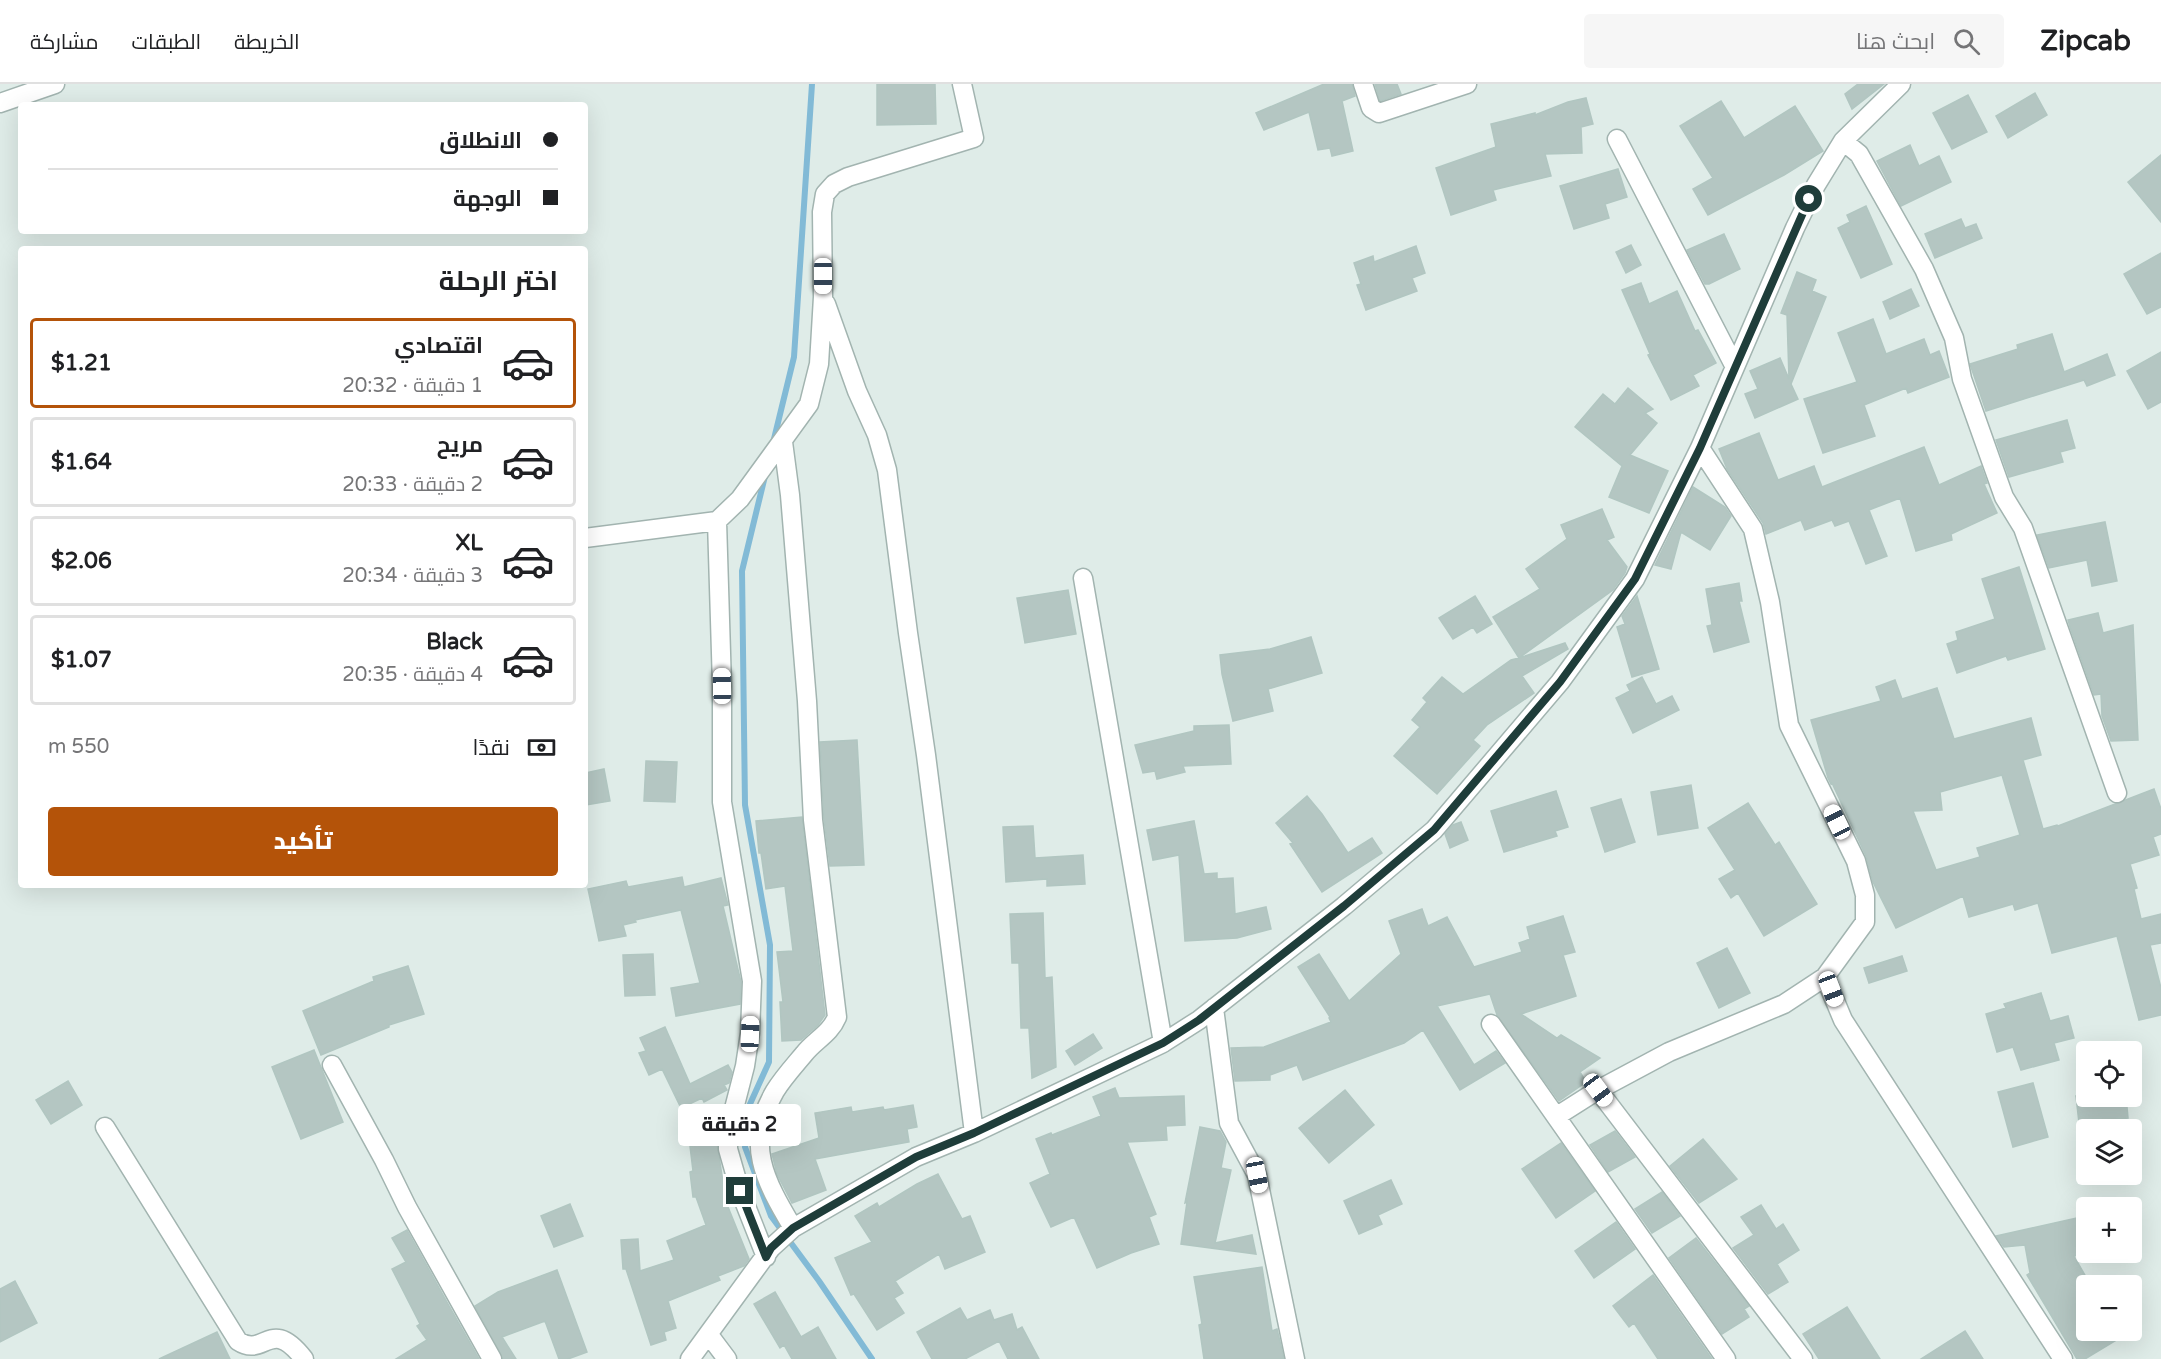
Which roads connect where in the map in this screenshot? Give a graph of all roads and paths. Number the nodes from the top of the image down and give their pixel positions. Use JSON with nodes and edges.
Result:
{"nodes":[{"id":1,"x":53,"y":84,"type":"edge"},
{"id":2,"x":962,"y":84,"type":"edge"},
{"id":3,"x":1363,"y":84,"type":"edge"},
{"id":4,"x":1467,"y":84,"type":"edge"},
{"id":5,"x":1901,"y":84,"type":"edge"},
{"id":6,"x":0,"y":103,"type":"edge"},
{"id":7,"x":1617,"y":139,"type":"dead end"},
{"id":8,"x":1843,"y":141,"type":"junction"},
{"id":9,"x":823,"y":297,"type":"junction"},
{"id":10,"x":1735,"y":367,"type":"junction"},
{"id":11,"x":783,"y":442,"type":"junction"},
{"id":12,"x":1700,"y":448,"type":"junction"},
{"id":13,"x":717,"y":520,"type":"junction"},
{"id":14,"x":588,"y":538,"type":"edge"},
{"id":15,"x":1083,"y":578,"type":"dead end"},
{"id":16,"x":2117,"y":794,"type":"dead end"},
{"id":17,"x":1825,"y":977,"type":"junction"},
{"id":18,"x":1214,"y":1008,"type":"junction"},
{"id":19,"x":1491,"y":1024,"type":"dead end"},
{"id":20,"x":1163,"y":1043,"type":"junction"},
{"id":21,"x":332,"y":1065,"type":"dead end"},
{"id":22,"x":1598,"y":1090,"type":"junction"},
{"id":23,"x":1557,"y":1116,"type":"junction"},
{"id":24,"x":105,"y":1127,"type":"dead end"},
{"id":25,"x":974,"y":1133,"type":"junction"},
{"id":26,"x":791,"y":1230,"type":"junction"},
{"id":27,"x":768,"y":1252,"type":"junction"},
{"id":28,"x":709,"y":1335,"type":"junction"},
{"id":29,"x":304,"y":1359,"type":"edge"},
{"id":30,"x":492,"y":1359,"type":"edge"},
{"id":31,"x":690,"y":1359,"type":"edge"},
{"id":32,"x":727,"y":1359,"type":"edge"},
{"id":33,"x":1295,"y":1359,"type":"edge"},
{"id":34,"x":1726,"y":1359,"type":"edge"},
{"id":35,"x":1803,"y":1359,"type":"edge"},
{"id":36,"x":2063,"y":1359,"type":"edge"}],
"edges":[{"from":1,"to":6,"type":"street"},
{"from":2,"to":9,"type":"street"},
{"from":3,"to":4,"type":"street"},
{"from":5,"to":8,"type":"street"},
{"from":7,"to":10,"type":"street"},
{"from":8,"to":10,"type":"street"},
{"from":8,"to":16,"type":"street"},
{"from":9,"to":11,"type":"street"},
{"from":9,"to":25,"type":"street"},
{"from":10,"to":12,"type":"street"},
{"from":11,"to":13,"type":"street"},
{"from":11,"to":26,"type":"street"},
{"from":12,"to":17,"type":"street"},
{"from":12,"to":18,"type":"street"},
{"from":13,"to":14,"type":"street"},
{"from":13,"to":27,"type":"street"},
{"from":15,"to":20,"type":"street"},
{"from":17,"to":22,"type":"street"},
{"from":17,"to":36,"type":"street"},
{"from":18,"to":20,"type":"street"},
{"from":18,"to":33,"type":"street"},
{"from":19,"to":23,"type":"street"},
{"from":20,"to":25,"type":"street"},
{"from":21,"to":30,"type":"street"},
{"from":22,"to":23,"type":"street"},
{"from":22,"to":35,"type":"street"},
{"from":23,"to":34,"type":"street"},
{"from":24,"to":29,"type":"street"},
{"from":25,"to":26,"type":"street"},
{"from":26,"to":27,"type":"street"},
{"from":27,"to":28,"type":"street"},
{"from":28,"to":31,"type":"street"},
{"from":28,"to":32,"type":"street"}]}
